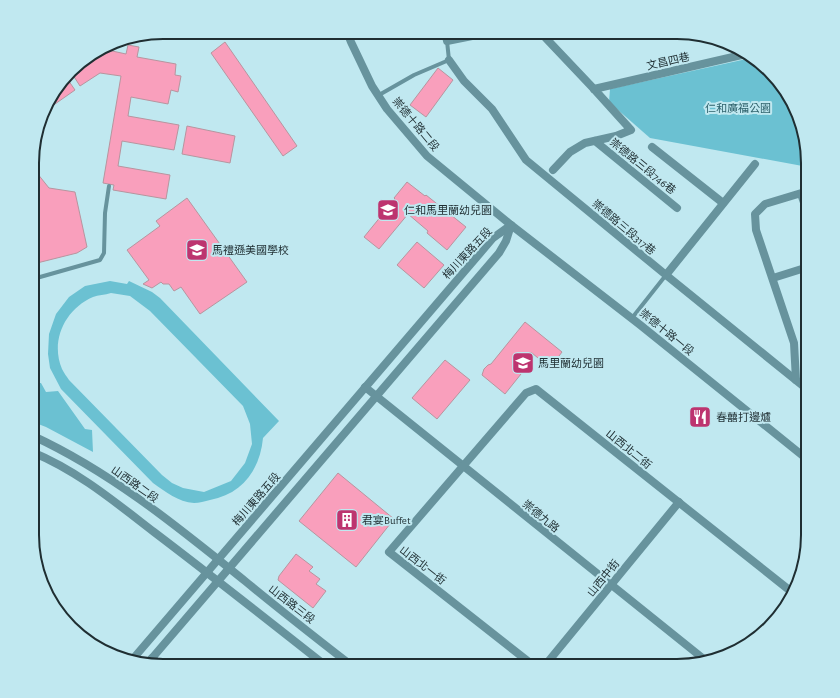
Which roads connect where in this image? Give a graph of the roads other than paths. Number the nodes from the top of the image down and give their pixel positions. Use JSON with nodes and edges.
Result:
{"nodes":[{"id":1,"x":350,"y":39,"type":"edge"},
{"id":2,"x":446,"y":39,"type":"edge"},
{"id":3,"x":460,"y":39,"type":"edge"},
{"id":4,"x":547,"y":39,"type":"edge"},
{"id":5,"x":447,"y":42,"type":"junction"},
{"id":6,"x":738,"y":56,"type":"edge"},
{"id":7,"x":449,"y":60,"type":"junction"},
{"id":8,"x":594,"y":89,"type":"junction"},
{"id":9,"x":379,"y":95,"type":"junction"},
{"id":10,"x":595,"y":141,"type":"junction"},
{"id":11,"x":652,"y":147,"type":"dead end"},
{"id":12,"x":755,"y":164,"type":"dead end"},
{"id":13,"x":553,"y":170,"type":"dead end"},
{"id":14,"x":109,"y":186,"type":"dead end"},
{"id":15,"x":801,"y":193,"type":"edge"},
{"id":16,"x":723,"y":203,"type":"junction"},
{"id":17,"x":677,"y":208,"type":"dead end"},
{"id":18,"x":512,"y":225,"type":"junction"},
{"id":19,"x":801,"y":269,"type":"edge"},
{"id":20,"x":666,"y":275,"type":"junction"},
{"id":21,"x":39,"y":276,"type":"edge"},
{"id":22,"x":773,"y":278,"type":"junction"},
{"id":23,"x":632,"y":318,"type":"junction"},
{"id":24,"x":796,"y":380,"type":"junction"},
{"id":25,"x":801,"y":384,"type":"edge"},
{"id":26,"x":365,"y":387,"type":"junction"},
{"id":27,"x":376,"y":396,"type":"junction"},
{"id":28,"x":39,"y":440,"type":"edge"},
{"id":29,"x":801,"y":454,"type":"edge"},
{"id":30,"x":39,"y":455,"type":"edge"},
{"id":31,"x":462,"y":466,"type":"junction"},
{"id":32,"x":679,"y":502,"type":"junction"},
{"id":33,"x":218,"y":560,"type":"junction"},
{"id":34,"x":229,"y":568,"type":"junction"},
{"id":35,"x":207,"y":572,"type":"junction"},
{"id":36,"x":218,"y":581,"type":"junction"},
{"id":37,"x":611,"y":586,"type":"junction"},
{"id":38,"x":788,"y":589,"type":"edge"},
{"id":39,"x":135,"y":656,"type":"edge"},
{"id":40,"x":701,"y":657,"type":"edge"},
{"id":41,"x":151,"y":658,"type":"edge"},
{"id":42,"x":317,"y":659,"type":"edge"},
{"id":43,"x":343,"y":659,"type":"edge"},
{"id":44,"x":525,"y":659,"type":"edge"},
{"id":45,"x":550,"y":659,"type":"edge"}],
"edges":[{"from":1,"to":9,"type":"street","name":"崇德十路二段"},
{"from":2,"to":5,"type":"street"},
{"from":3,"to":5,"type":"street"},
{"from":4,"to":8,"type":"street"},
{"from":5,"to":7,"type":"lane"},
{"from":6,"to":8,"type":"street","name":"文昌四巷"},
{"from":7,"to":9,"type":"lane"},
{"from":7,"to":20,"type":"street","name":"崇德路三段317巷"},
{"from":8,"to":10,"type":"street"},
{"from":9,"to":18,"type":"street","name":"崇德十路二段"},
{"from":10,"to":13,"type":"street"},
{"from":10,"to":17,"type":"street","name":"崇德路三段746巷"},
{"from":11,"to":16,"type":"street"},
{"from":12,"to":16,"type":"street"},
{"from":14,"to":21,"type":"lane"},
{"from":15,"to":22,"type":"street"},
{"from":16,"to":20,"type":"street"},
{"from":18,"to":23,"type":"street","name":"崇德十路一段"},
{"from":18,"to":26,"type":"street","name":"梅川東路五段"},
{"from":18,"to":27,"type":"street","name":"梅川東路五段"},
{"from":19,"to":22,"type":"street"},
{"from":20,"to":23,"type":"lane"},
{"from":20,"to":24,"type":"street","name":"崇德路三段317巷"},
{"from":22,"to":24,"type":"street"},
{"from":23,"to":29,"type":"street","name":"崇德十路一段"},
{"from":24,"to":25,"type":"street","name":"崇德路三段317巷"},
{"from":26,"to":27,"type":"street","name":"崇德九路"},
{"from":26,"to":33,"type":"street","name":"梅川東路五段"},
{"from":27,"to":31,"type":"street","name":"崇德九路"},
{"from":27,"to":34,"type":"street","name":"梅川東路五段"},
{"from":28,"to":33,"type":"street","name":"山西路二段"},
{"from":30,"to":35,"type":"street"},
{"from":31,"to":32,"type":"street","name":"山西北二街"},
{"from":31,"to":37,"type":"street","name":"崇德九路"},
{"from":31,"to":44,"type":"street","name":"山西北一街"},
{"from":32,"to":37,"type":"street","name":"山西中街"},
{"from":32,"to":38,"type":"street","name":"山西北二街"},
{"from":33,"to":34,"type":"street","name":"山西路三段"},
{"from":33,"to":35,"type":"street","name":"梅川東路五段"},
{"from":34,"to":36,"type":"street","name":"梅川東路五段"},
{"from":34,"to":43,"type":"street","name":"山西路三段"},
{"from":35,"to":36,"type":"street"},
{"from":35,"to":39,"type":"street","name":"梅川東路五段"},
{"from":36,"to":41,"type":"street","name":"梅川東路五段"},
{"from":36,"to":42,"type":"street"},
{"from":37,"to":40,"type":"street","name":"崇德九路"},
{"from":37,"to":45,"type":"street","name":"山西中街"}]}
